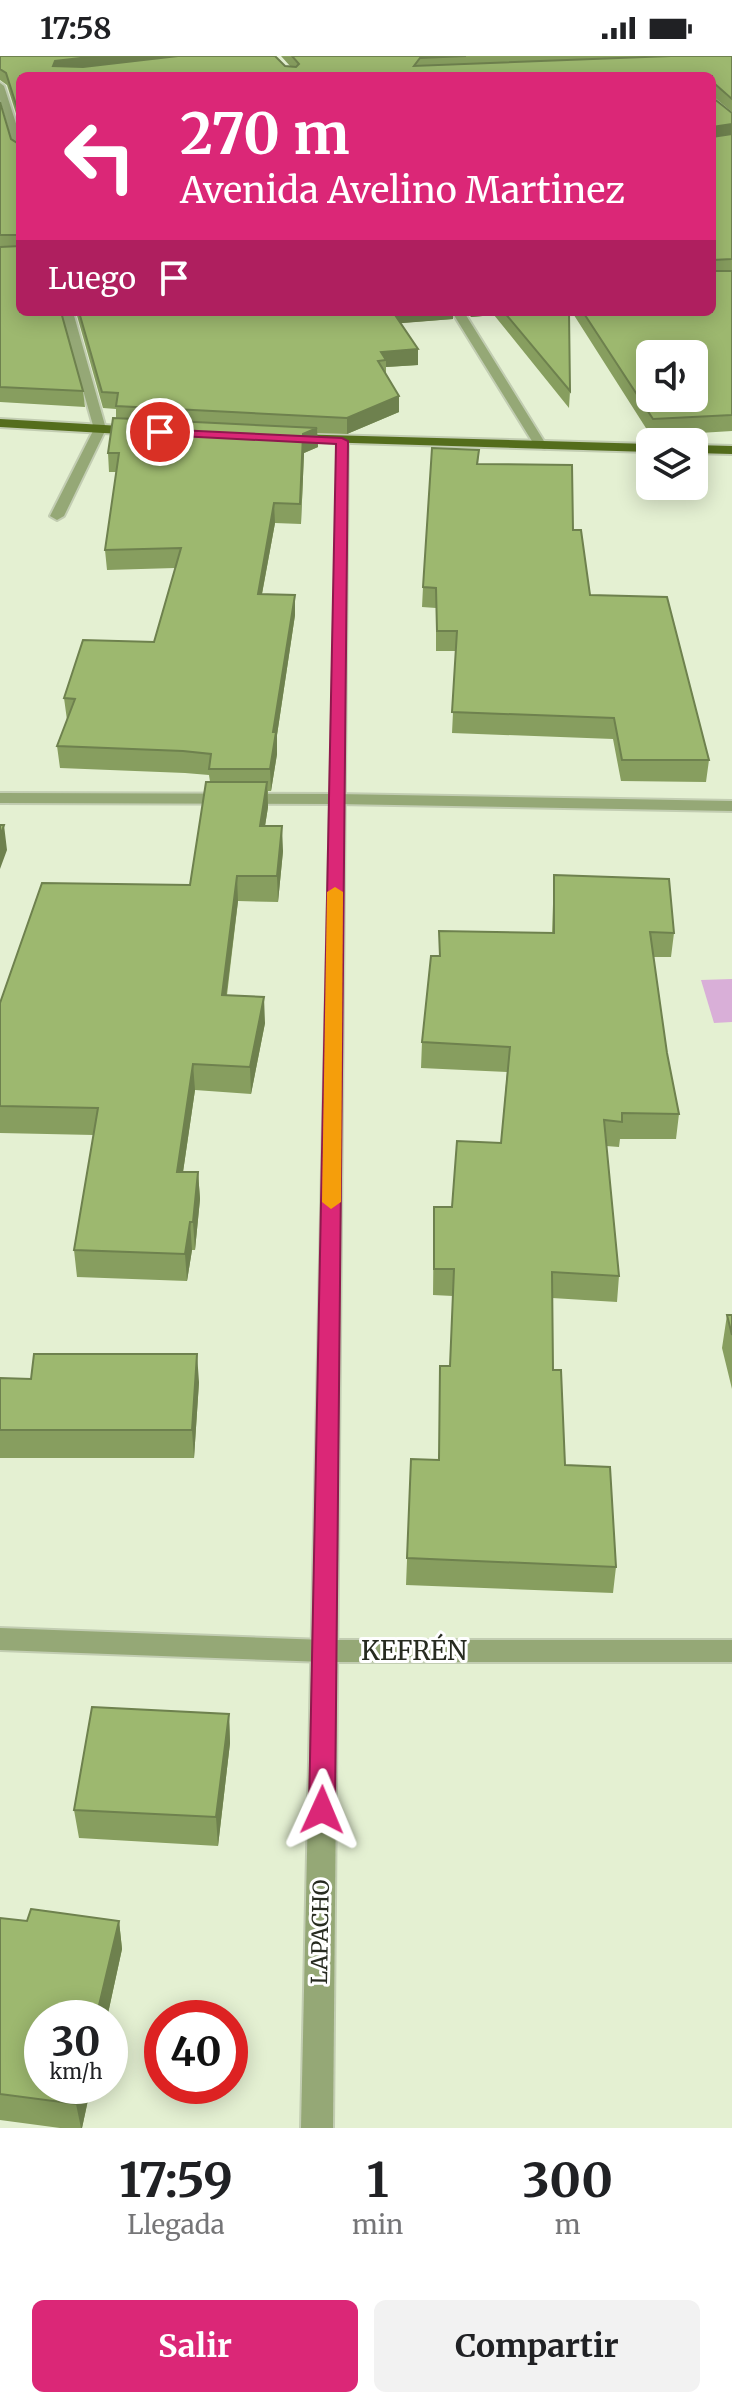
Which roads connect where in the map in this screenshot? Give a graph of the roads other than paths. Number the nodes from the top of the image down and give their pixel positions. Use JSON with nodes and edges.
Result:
{"nodes":[{"id":1,"x":3,"y":83,"type":"edge"},
{"id":2,"x":16,"y":135,"type":"edge"},
{"id":3,"x":68,"y":316,"type":"edge"},
{"id":4,"x":460,"y":316,"type":"edge"},
{"id":5,"x":0,"y":423,"type":"edge"},
{"id":6,"x":100,"y":429,"type":"junction"},
{"id":7,"x":145,"y":431,"type":"edge"},
{"id":8,"x":281,"y":438,"type":"edge"},
{"id":9,"x":342,"y":441,"type":"junction"},
{"id":10,"x":541,"y":446,"type":"junction"},
{"id":11,"x":636,"y":448,"type":"edge"},
{"id":12,"x":708,"y":449,"type":"edge"},
{"id":13,"x":732,"y":450,"type":"edge"},
{"id":14,"x":57,"y":516,"type":"dead end"},
{"id":15,"x":0,"y":798,"type":"edge"},
{"id":16,"x":337,"y":799,"type":"junction"},
{"id":17,"x":732,"y":806,"type":"edge"},
{"id":18,"x":0,"y":1639,"type":"edge"},
{"id":19,"x":325,"y":1651,"type":"junction"},
{"id":20,"x":732,"y":1651,"type":"edge"},
{"id":21,"x":317,"y":2128,"type":"edge"}],
"edges":[{"from":1,"to":2,"type":"street"},
{"from":3,"to":6,"type":"street"},
{"from":4,"to":10,"type":"street"},
{"from":5,"to":6,"type":"main road"},
{"from":6,"to":7,"type":"main road"},
{"from":6,"to":14,"type":"street"},
{"from":8,"to":9,"type":"main road"},
{"from":9,"to":10,"type":"main road"},
{"from":9,"to":16,"type":"street","name":"LAPACHO"},
{"from":10,"to":11,"type":"main road"},
{"from":12,"to":13,"type":"main road"},
{"from":15,"to":16,"type":"street"},
{"from":16,"to":17,"type":"street"},
{"from":16,"to":19,"type":"street","name":"LAPACHO"},
{"from":18,"to":19,"type":"street","name":"KEFRÉN"},
{"from":19,"to":20,"type":"street","name":"KEFRÉN"},
{"from":19,"to":21,"type":"street","name":"LAPACHO"}]}
